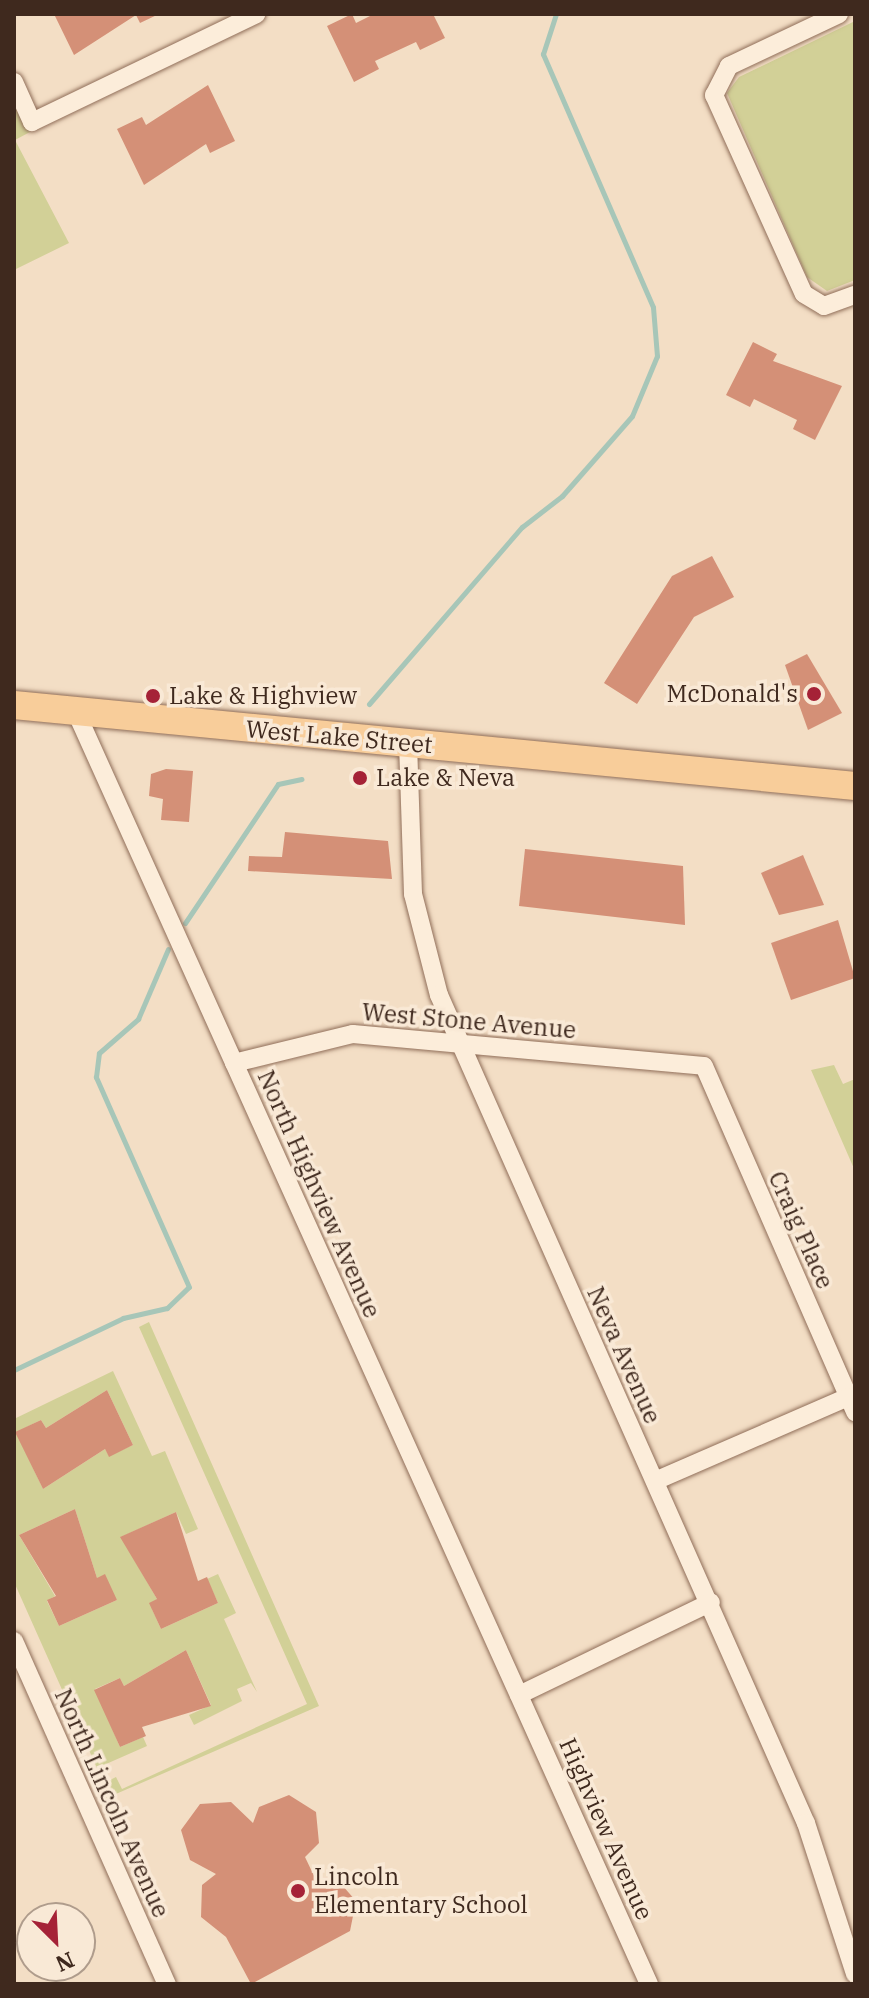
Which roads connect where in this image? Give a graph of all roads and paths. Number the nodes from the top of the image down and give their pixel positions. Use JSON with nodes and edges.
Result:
{"nodes":[{"id":1,"x":256,"y":14,"type":"edge"},
{"id":2,"x":839,"y":14,"type":"edge"},
{"id":3,"x":14,"y":82,"type":"edge"},
{"id":4,"x":855,"y":295,"type":"edge"},
{"id":5,"x":14,"y":705,"type":"edge"},
{"id":6,"x":76,"y":712,"type":"junction"},
{"id":7,"x":408,"y":743,"type":"junction"},
{"id":8,"x":855,"y":786,"type":"edge"},
{"id":9,"x":457,"y":1039,"type":"junction"},
{"id":10,"x":234,"y":1063,"type":"junction"},
{"id":11,"x":704,"y":1066,"type":"joint"},
{"id":12,"x":852,"y":1405,"type":"edge"},
{"id":13,"x":655,"y":1481,"type":"junction"},
{"id":14,"x":711,"y":1602,"type":"junction"},
{"id":15,"x":14,"y":1641,"type":"edge"},
{"id":16,"x":519,"y":1695,"type":"junction"},
{"id":17,"x":855,"y":1974,"type":"edge"},
{"id":18,"x":167,"y":1984,"type":"edge"},
{"id":19,"x":649,"y":1984,"type":"edge"}],
"edges":[{"from":1,"to":3,"type":"street"},
{"from":2,"to":4,"type":"street"},
{"from":5,"to":6,"type":"main road","name":"West Lake Street"},
{"from":6,"to":7,"type":"main road","name":"West Lake Street"},
{"from":6,"to":10,"type":"street","name":"North Highview Avenue"},
{"from":7,"to":8,"type":"main road","name":"West Lake Street"},
{"from":7,"to":9,"type":"street","name":"Neva Avenue"},
{"from":9,"to":10,"type":"street","name":"West Stone Avenue"},
{"from":9,"to":11,"type":"street","name":"West Stone Avenue"},
{"from":9,"to":13,"type":"street","name":"Neva Avenue"},
{"from":10,"to":16,"type":"street","name":"North Highview Avenue"},
{"from":11,"to":12,"type":"street","name":"Craig Place"},
{"from":12,"to":13,"type":"street"},
{"from":13,"to":14,"type":"street","name":"Neva Avenue"},
{"from":14,"to":16,"type":"street"},
{"from":14,"to":17,"type":"street","name":"Neva Avenue"},
{"from":15,"to":18,"type":"street","name":"North Lincoln Avenue"},
{"from":16,"to":19,"type":"street","name":"Highview Avenue"}]}
